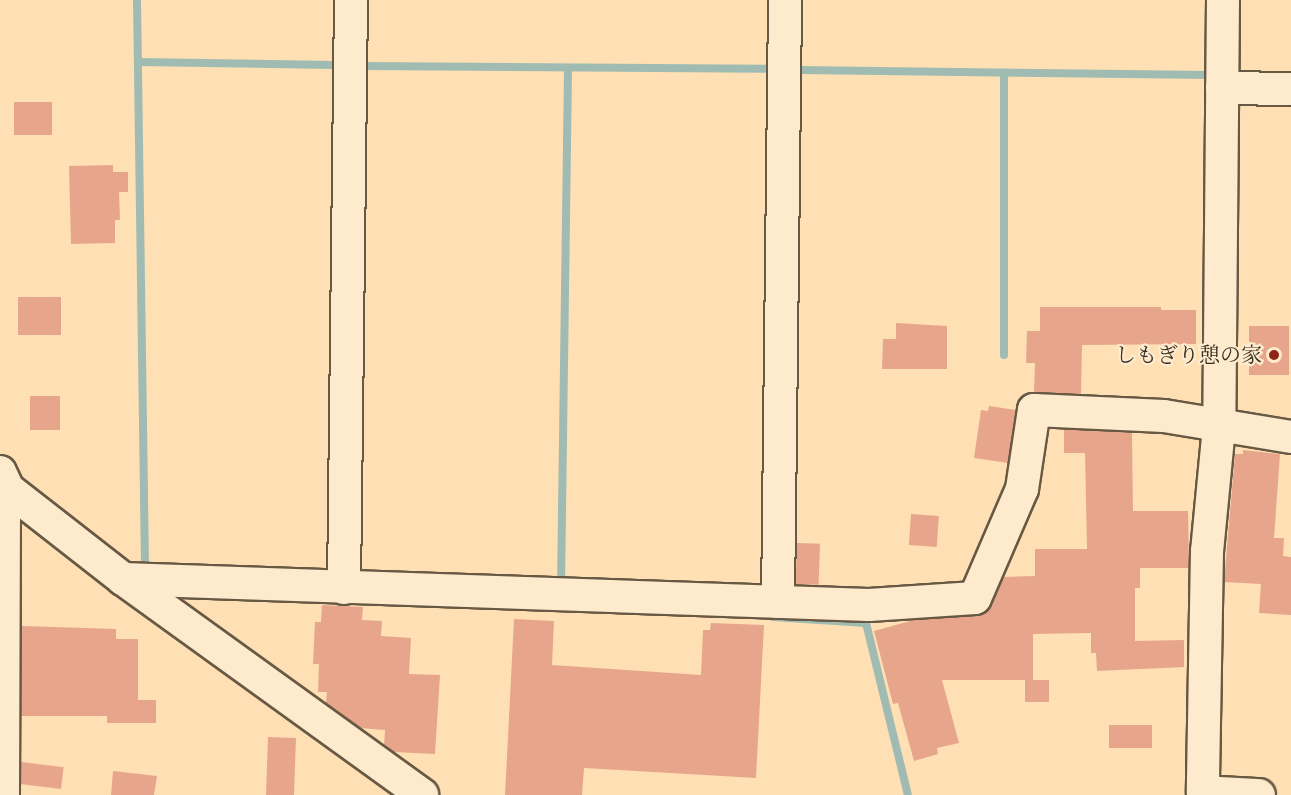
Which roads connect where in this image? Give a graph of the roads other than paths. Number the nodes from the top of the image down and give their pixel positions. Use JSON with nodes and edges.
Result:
{"nodes":[{"id":1,"x":351,"y":0,"type":"edge"},
{"id":2,"x":785,"y":0,"type":"edge"},
{"id":3,"x":1223,"y":0,"type":"edge"},
{"id":4,"x":1222,"y":88,"type":"junction"},
{"id":5,"x":1291,"y":88,"type":"edge"},
{"id":6,"x":1219,"y":426,"type":"junction"},
{"id":7,"x":1291,"y":437,"type":"edge"},
{"id":8,"x":4,"y":481,"type":"edge"},
{"id":9,"x":123,"y":579,"type":"junction"},
{"id":10,"x":344,"y":588,"type":"junction"},
{"id":11,"x":778,"y":602,"type":"junction"},
{"id":12,"x":3,"y":795,"type":"edge"},
{"id":13,"x":422,"y":795,"type":"edge"},
{"id":14,"x":1259,"y":795,"type":"edge"}],
"edges":[{"from":1,"to":10,"type":"street"},
{"from":2,"to":11,"type":"street"},
{"from":3,"to":4,"type":"street"},
{"from":4,"to":5,"type":"street"},
{"from":4,"to":6,"type":"street"},
{"from":6,"to":7,"type":"street"},
{"from":6,"to":11,"type":"street"},
{"from":6,"to":14,"type":"street"},
{"from":8,"to":9,"type":"street"},
{"from":8,"to":12,"type":"street"},
{"from":9,"to":10,"type":"street"},
{"from":9,"to":13,"type":"street"},
{"from":10,"to":11,"type":"street"}]}
